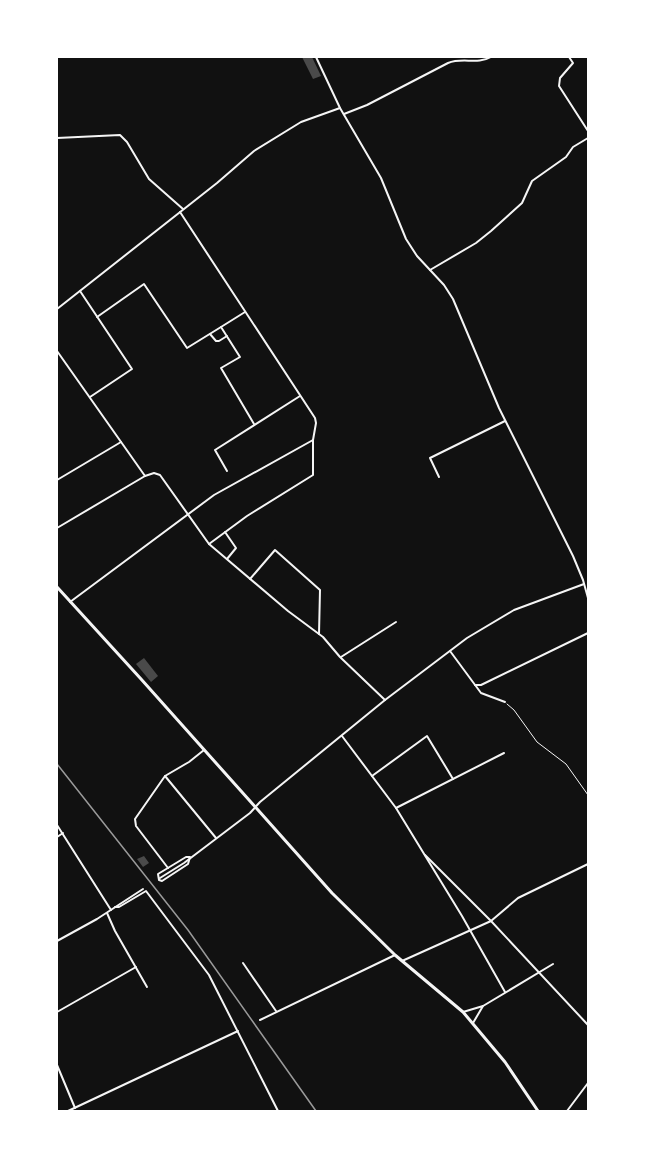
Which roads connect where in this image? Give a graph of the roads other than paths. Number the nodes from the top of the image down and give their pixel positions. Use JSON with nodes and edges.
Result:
{"nodes":[{"id":1,"x":316,"y":57,"type":"edge"},
{"id":2,"x":491,"y":57,"type":"edge"},
{"id":3,"x":569,"y":57,"type":"edge"},
{"id":4,"x":340,"y":108,"type":"junction"},
{"id":5,"x":344,"y":114,"type":"junction"},
{"id":6,"x":588,"y":131,"type":"edge"},
{"id":7,"x":57,"y":138,"type":"edge"},
{"id":8,"x":588,"y":138,"type":"edge"},
{"id":9,"x":183,"y":209,"type":"junction"},
{"id":10,"x":180,"y":212,"type":"junction"},
{"id":11,"x":430,"y":270,"type":"junction"},
{"id":12,"x":80,"y":291,"type":"junction"},
{"id":13,"x":57,"y":309,"type":"edge"},
{"id":14,"x":245,"y":312,"type":"junction"},
{"id":15,"x":97,"y":317,"type":"junction"},
{"id":16,"x":221,"y":327,"type":"junction"},
{"id":17,"x":210,"y":334,"type":"junction"},
{"id":18,"x":227,"y":336,"type":"junction"},
{"id":19,"x":57,"y":351,"type":"edge"},
{"id":20,"x":300,"y":396,"type":"junction"},
{"id":21,"x":90,"y":397,"type":"junction"},
{"id":22,"x":506,"y":421,"type":"junction"},
{"id":23,"x":254,"y":424,"type":"junction"},
{"id":24,"x":313,"y":440,"type":"junction"},
{"id":25,"x":121,"y":442,"type":"junction"},
{"id":26,"x":227,"y":471,"type":"dead end"},
{"id":27,"x":145,"y":476,"type":"junction"},
{"id":28,"x":439,"y":477,"type":"dead end"},
{"id":29,"x":57,"y":480,"type":"edge"},
{"id":30,"x":188,"y":514,"type":"junction"},
{"id":31,"x":57,"y":524,"type":"edge"},
{"id":32,"x":58,"y":528,"type":"edge"},
{"id":33,"x":225,"y":532,"type":"junction"},
{"id":34,"x":210,"y":544,"type":"junction"},
{"id":35,"x":227,"y":559,"type":"junction"},
{"id":36,"x":250,"y":579,"type":"junction"},
{"id":37,"x":584,"y":584,"type":"junction"},
{"id":38,"x":57,"y":588,"type":"edge"},
{"id":39,"x":588,"y":598,"type":"edge"},
{"id":40,"x":70,"y":602,"type":"junction"},
{"id":41,"x":396,"y":622,"type":"dead end"},
{"id":42,"x":588,"y":633,"type":"edge"},
{"id":43,"x":319,"y":634,"type":"junction"},
{"id":44,"x":450,"y":651,"type":"junction"},
{"id":45,"x":340,"y":657,"type":"junction"},
{"id":46,"x":475,"y":685,"type":"junction"},
{"id":47,"x":385,"y":700,"type":"junction"},
{"id":48,"x":505,"y":702,"type":"road end"},
{"id":49,"x":342,"y":736,"type":"junction"},
{"id":50,"x":204,"y":750,"type":"junction"},
{"id":51,"x":504,"y":753,"type":"dead end"},
{"id":52,"x":165,"y":776,"type":"junction"},
{"id":53,"x":372,"y":776,"type":"junction"},
{"id":54,"x":453,"y":779,"type":"junction"},
{"id":55,"x":255,"y":808,"type":"junction"},
{"id":56,"x":396,"y":808,"type":"junction"},
{"id":57,"x":57,"y":825,"type":"edge"},
{"id":58,"x":62,"y":833,"type":"junction"},
{"id":59,"x":57,"y":837,"type":"edge"},
{"id":60,"x":216,"y":838,"type":"junction"},
{"id":61,"x":424,"y":854,"type":"junction"},
{"id":62,"x":190,"y":857,"type":"junction"},
{"id":63,"x":588,"y":864,"type":"edge"},
{"id":64,"x":168,"y":868,"type":"junction"},
{"id":65,"x":160,"y":878,"type":"dead end"},
{"id":66,"x":142,"y":889,"type":"dead end"},
{"id":67,"x":115,"y":907,"type":"junction"},
{"id":68,"x":111,"y":910,"type":"junction"},
{"id":69,"x":107,"y":912,"type":"junction"},
{"id":70,"x":491,"y":921,"type":"junction"},
{"id":71,"x":470,"y":930,"type":"junction"},
{"id":72,"x":57,"y":941,"type":"edge"},
{"id":73,"x":395,"y":955,"type":"junction"},
{"id":74,"x":402,"y":961,"type":"junction"},
{"id":75,"x":243,"y":963,"type":"dead end"},
{"id":76,"x":553,"y":964,"type":"dead end"},
{"id":77,"x":136,"y":967,"type":"junction"},
{"id":78,"x":539,"y":972,"type":"junction"},
{"id":79,"x":147,"y":987,"type":"dead end"},
{"id":80,"x":505,"y":992,"type":"junction"},
{"id":81,"x":483,"y":1006,"type":"junction"},
{"id":82,"x":57,"y":1012,"type":"edge"},
{"id":83,"x":276,"y":1012,"type":"junction"},
{"id":84,"x":463,"y":1012,"type":"junction"},
{"id":85,"x":260,"y":1020,"type":"dead end"},
{"id":86,"x":473,"y":1023,"type":"junction"},
{"id":87,"x":588,"y":1025,"type":"edge"},
{"id":88,"x":238,"y":1032,"type":"junction"},
{"id":89,"x":57,"y":1065,"type":"edge"},
{"id":90,"x":588,"y":1083,"type":"edge"},
{"id":91,"x":75,"y":1108,"type":"junction"},
{"id":92,"x":538,"y":1110,"type":"edge"},
{"id":93,"x":68,"y":1111,"type":"edge"},
{"id":94,"x":278,"y":1111,"type":"edge"},
{"id":95,"x":567,"y":1111,"type":"edge"}],
"edges":[{"from":1,"to":4,"type":"street"},
{"from":2,"to":5,"type":"street"},
{"from":3,"to":6,"type":"street"},
{"from":4,"to":5,"type":"street"},
{"from":4,"to":9,"type":"street"},
{"from":5,"to":11,"type":"street"},
{"from":7,"to":9,"type":"street"},
{"from":8,"to":11,"type":"street"},
{"from":9,"to":10,"type":"street"},
{"from":10,"to":12,"type":"street"},
{"from":10,"to":14,"type":"street"},
{"from":11,"to":22,"type":"street"},
{"from":12,"to":13,"type":"street"},
{"from":12,"to":15,"type":"street"},
{"from":14,"to":16,"type":"street"},
{"from":14,"to":20,"type":"street"},
{"from":15,"to":17,"type":"street"},
{"from":15,"to":21,"type":"street"},
{"from":16,"to":17,"type":"street"},
{"from":16,"to":18,"type":"street"},
{"from":17,"to":18,"type":"street"},
{"from":18,"to":23,"type":"street"},
{"from":19,"to":21,"type":"street"},
{"from":20,"to":23,"type":"street"},
{"from":20,"to":24,"type":"street"},
{"from":21,"to":25,"type":"street"},
{"from":22,"to":28,"type":"street"},
{"from":22,"to":37,"type":"street"},
{"from":23,"to":26,"type":"street"},
{"from":24,"to":30,"type":"street"},
{"from":24,"to":33,"type":"street"},
{"from":25,"to":27,"type":"street"},
{"from":25,"to":29,"type":"street"},
{"from":27,"to":30,"type":"street"},
{"from":27,"to":32,"type":"street"},
{"from":30,"to":34,"type":"street"},
{"from":30,"to":40,"type":"street"},
{"from":31,"to":32,"type":"street"},
{"from":33,"to":34,"type":"street"},
{"from":33,"to":35,"type":"street"},
{"from":34,"to":35,"type":"street"},
{"from":35,"to":36,"type":"street"},
{"from":36,"to":43,"type":"street"},
{"from":36,"to":43,"type":"street"},
{"from":37,"to":39,"type":"street"},
{"from":37,"to":44,"type":"street"},
{"from":38,"to":40,"type":"main road"},
{"from":40,"to":50,"type":"main road"},
{"from":41,"to":45,"type":"street"},
{"from":42,"to":46,"type":"street"},
{"from":43,"to":45,"type":"street"},
{"from":44,"to":46,"type":"street"},
{"from":44,"to":47,"type":"street"},
{"from":45,"to":47,"type":"street"},
{"from":46,"to":48,"type":"street"},
{"from":47,"to":49,"type":"street"},
{"from":49,"to":53,"type":"street"},
{"from":49,"to":55,"type":"street"},
{"from":50,"to":52,"type":"street"},
{"from":50,"to":55,"type":"main road"},
{"from":51,"to":54,"type":"street"},
{"from":52,"to":60,"type":"street"},
{"from":52,"to":64,"type":"street"},
{"from":53,"to":54,"type":"street"},
{"from":53,"to":56,"type":"street"},
{"from":54,"to":56,"type":"street"},
{"from":55,"to":60,"type":"street"},
{"from":55,"to":73,"type":"main road"},
{"from":56,"to":61,"type":"street"},
{"from":57,"to":58,"type":"street"},
{"from":58,"to":59,"type":"street"},
{"from":58,"to":68,"type":"street"},
{"from":60,"to":62,"type":"street"},
{"from":61,"to":70,"type":"street"},
{"from":61,"to":71,"type":"street"},
{"from":62,"to":64,"type":"street"},
{"from":62,"to":64,"type":"street"},
{"from":62,"to":65,"type":"street"},
{"from":63,"to":70,"type":"street"},
{"from":66,"to":67,"type":"street"},
{"from":67,"to":68,"type":"street"},
{"from":67,"to":88,"type":"street"},
{"from":68,"to":69,"type":"street"},
{"from":69,"to":72,"type":"street"},
{"from":69,"to":77,"type":"street"},
{"from":70,"to":71,"type":"street"},
{"from":70,"to":78,"type":"street"},
{"from":71,"to":74,"type":"street"},
{"from":71,"to":80,"type":"street"},
{"from":73,"to":74,"type":"main road"},
{"from":73,"to":83,"type":"street"},
{"from":74,"to":84,"type":"main road"},
{"from":75,"to":83,"type":"street"},
{"from":76,"to":78,"type":"street"},
{"from":77,"to":79,"type":"street"},
{"from":77,"to":82,"type":"street"},
{"from":78,"to":80,"type":"street"},
{"from":78,"to":87,"type":"street"},
{"from":80,"to":81,"type":"street"},
{"from":81,"to":84,"type":"street"},
{"from":81,"to":86,"type":"street"},
{"from":83,"to":85,"type":"street"},
{"from":84,"to":86,"type":"main road"},
{"from":86,"to":92,"type":"main road"},
{"from":88,"to":91,"type":"street"},
{"from":88,"to":94,"type":"street"},
{"from":89,"to":91,"type":"street"},
{"from":90,"to":95,"type":"street"},
{"from":91,"to":93,"type":"street"}]}
